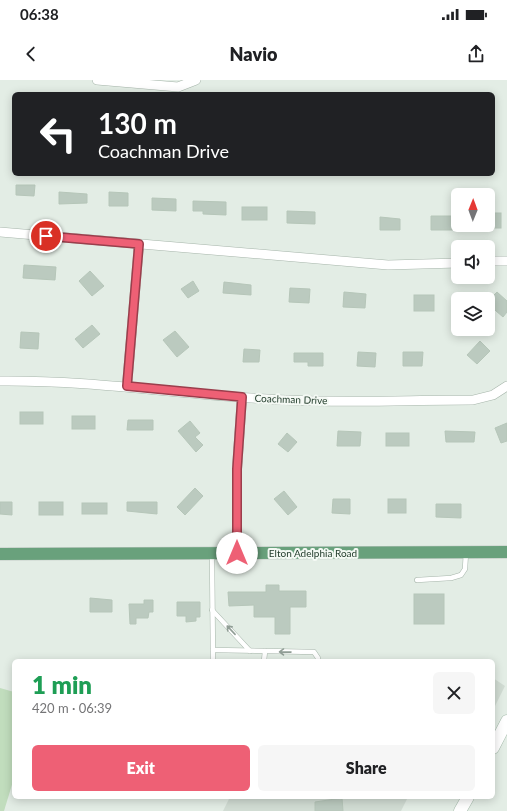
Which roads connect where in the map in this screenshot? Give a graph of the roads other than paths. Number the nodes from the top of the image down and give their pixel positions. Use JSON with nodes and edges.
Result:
{"nodes":[{"id":1,"x":97,"y":80,"type":"edge"},
{"id":2,"x":196,"y":80,"type":"edge"},
{"id":3,"x":0,"y":232,"type":"edge"},
{"id":4,"x":139,"y":244,"type":"junction"},
{"id":5,"x":495,"y":261,"type":"edge"},
{"id":6,"x":507,"y":261,"type":"edge"},
{"id":7,"x":451,"y":263,"type":"edge"},
{"id":8,"x":0,"y":381,"type":"edge"},
{"id":9,"x":127,"y":386,"type":"junction"},
{"id":10,"x":507,"y":386,"type":"edge"},
{"id":11,"x":242,"y":397,"type":"junction"},
{"id":12,"x":466,"y":552,"type":"junction"},
{"id":13,"x":507,"y":552,"type":"edge"},
{"id":14,"x":212,"y":553,"type":"junction"},
{"id":15,"x":237,"y":553,"type":"junction"},
{"id":16,"x":0,"y":554,"type":"edge"},
{"id":17,"x":417,"y":580,"type":"dead end"},
{"id":18,"x":212,"y":610,"type":"junction"},
{"id":19,"x":212,"y":650,"type":"junction"},
{"id":20,"x":250,"y":651,"type":"junction"},
{"id":21,"x":265,"y":651,"type":"junction"},
{"id":22,"x":213,"y":659,"type":"edge"},
{"id":23,"x":264,"y":659,"type":"edge"},
{"id":24,"x":318,"y":659,"type":"edge"},
{"id":25,"x":507,"y":721,"type":"edge"},
{"id":26,"x":495,"y":744,"type":"edge"},
{"id":27,"x":467,"y":799,"type":"edge"},
{"id":28,"x":460,"y":811,"type":"edge"}],
"edges":[{"from":1,"to":2,"type":"street"},
{"from":3,"to":4,"type":"street"},
{"from":4,"to":7,"type":"street"},
{"from":4,"to":9,"type":"street"},
{"from":5,"to":6,"type":"street"},
{"from":8,"to":9,"type":"street","name":"Coachman Drive"},
{"from":9,"to":11,"type":"street","name":"Coachman Drive"},
{"from":10,"to":11,"type":"street","name":"Coachman Drive"},
{"from":11,"to":15,"type":"street"},
{"from":12,"to":13,"type":"main road","name":"Elton Adelphia Road"},
{"from":12,"to":15,"type":"main road","name":"Elton Adelphia Road"},
{"from":12,"to":17,"type":"lane"},
{"from":14,"to":15,"type":"main road","name":"Elton Adelphia Road"},
{"from":14,"to":16,"type":"main road","name":"Elton Adelphia Road"},
{"from":14,"to":18,"type":"lane"},
{"from":18,"to":19,"type":"lane"},
{"from":20,"to":18,"type":"lane","one_way":true},
{"from":19,"to":20,"type":"lane"},
{"from":19,"to":22,"type":"lane"},
{"from":20,"to":21,"type":"lane"},
{"from":21,"to":23,"type":"lane"},
{"from":24,"to":21,"type":"lane","one_way":true},
{"from":25,"to":26,"type":"main road"},
{"from":27,"to":28,"type":"main road"}]}
